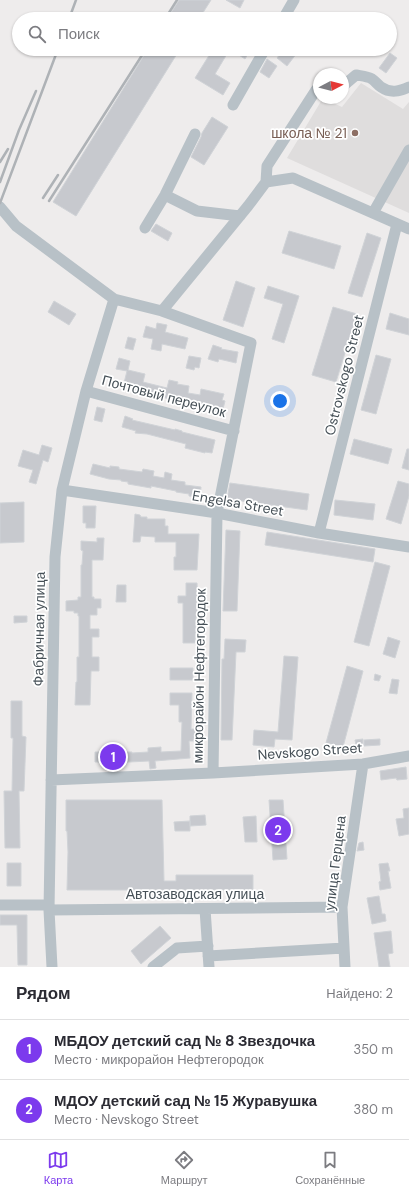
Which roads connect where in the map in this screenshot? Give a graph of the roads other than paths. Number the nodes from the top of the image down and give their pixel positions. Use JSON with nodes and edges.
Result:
{"nodes":[{"id":1,"x":294,"y":0,"type":"edge"},
{"id":2,"x":287,"y":12,"type":"edge"},
{"id":3,"x":261,"y":56,"type":"edge"},
{"id":4,"x":349,"y":81,"type":"edge"},
{"id":5,"x":409,"y":87,"type":"edge"},
{"id":6,"x":313,"y":95,"type":"edge"},
{"id":7,"x":233,"y":104,"type":"dead end"},
{"id":8,"x":195,"y":134,"type":"dead end"},
{"id":9,"x":409,"y":150,"type":"edge"},
{"id":10,"x":266,"y":182,"type":"junction"},
{"id":11,"x":165,"y":195,"type":"junction"},
{"id":12,"x":0,"y":207,"type":"edge"},
{"id":13,"x":373,"y":213,"type":"junction"},
{"id":14,"x":240,"y":216,"type":"junction"},
{"id":15,"x":397,"y":224,"type":"junction"},
{"id":16,"x":145,"y":228,"type":"dead end"},
{"id":17,"x":409,"y":229,"type":"edge"},
{"id":18,"x":114,"y":299,"type":"junction"},
{"id":19,"x":162,"y":311,"type":"junction"},
{"id":20,"x":86,"y":391,"type":"junction"},
{"id":21,"x":234,"y":431,"type":"junction"},
{"id":22,"x":62,"y":490,"type":"junction"},
{"id":23,"x":217,"y":513,"type":"junction"},
{"id":24,"x":319,"y":533,"type":"junction"},
{"id":25,"x":409,"y":547,"type":"edge"},
{"id":26,"x":409,"y":756,"type":"edge"},
{"id":27,"x":363,"y":764,"type":"junction"},
{"id":28,"x":212,"y":773,"type":"junction"},
{"id":29,"x":51,"y":780,"type":"junction"},
{"id":30,"x":0,"y":905,"type":"edge"},
{"id":31,"x":49,"y":907,"type":"junction"},
{"id":32,"x":205,"y":908,"type":"junction"},
{"id":33,"x":342,"y":908,"type":"junction"},
{"id":34,"x":344,"y":948,"type":"junction"},
{"id":35,"x":208,"y":956,"type":"edge"},
{"id":36,"x":52,"y":967,"type":"edge"},
{"id":37,"x":153,"y":967,"type":"edge"},
{"id":38,"x":345,"y":967,"type":"edge"}],
"edges":[{"from":1,"to":2,"type":"street"},
{"from":3,"to":7,"type":"street"},
{"from":4,"to":5,"type":"street"},
{"from":6,"to":10,"type":"street"},
{"from":8,"to":11,"type":"street"},
{"from":9,"to":13,"type":"street"},
{"from":10,"to":13,"type":"street"},
{"from":10,"to":14,"type":"street"},
{"from":11,"to":14,"type":"street"},
{"from":11,"to":16,"type":"street"},
{"from":12,"to":18,"type":"street"},
{"from":13,"to":15,"type":"street"},
{"from":14,"to":19,"type":"street"},
{"from":15,"to":17,"type":"street"},
{"from":15,"to":24,"type":"street","name":"Ostrovskogo Street"},
{"from":18,"to":19,"type":"street"},
{"from":18,"to":20,"type":"street","name":"Фабричная улица"},
{"from":19,"to":21,"type":"street","name":"микрорайон Нефтегородок"},
{"from":20,"to":21,"type":"street","name":"Почтовый переулок"},
{"from":20,"to":22,"type":"street","name":"Фабричная улица"},
{"from":21,"to":23,"type":"street","name":"микрорайон Нефтегородок"},
{"from":22,"to":23,"type":"street","name":"Engelsa Street"},
{"from":22,"to":29,"type":"street","name":"Фабричная улица"},
{"from":23,"to":24,"type":"street","name":"Engelsa Street"},
{"from":23,"to":28,"type":"street","name":"микрорайон Нефтегородок"},
{"from":24,"to":25,"type":"street","name":"Engelsa Street"},
{"from":26,"to":27,"type":"street","name":"Nevskogo Street"},
{"from":27,"to":28,"type":"street","name":"Nevskogo Street"},
{"from":27,"to":33,"type":"street","name":"улица Герцена"},
{"from":28,"to":29,"type":"street","name":"микрорайон Нефтегородок"},
{"from":29,"to":31,"type":"street","name":"Фабричная улица"},
{"from":30,"to":31,"type":"street","name":"Автозаводская улица"},
{"from":31,"to":32,"type":"street","name":"Автозаводская улица"},
{"from":31,"to":36,"type":"street","name":"Фабричная улица"},
{"from":32,"to":33,"type":"street","name":"Автозаводская улица"},
{"from":32,"to":35,"type":"street"},
{"from":33,"to":34,"type":"street","name":"улица Герцена"},
{"from":34,"to":35,"type":"street"},
{"from":34,"to":38,"type":"street","name":"улица Герцена"},
{"from":35,"to":37,"type":"street"}]}
